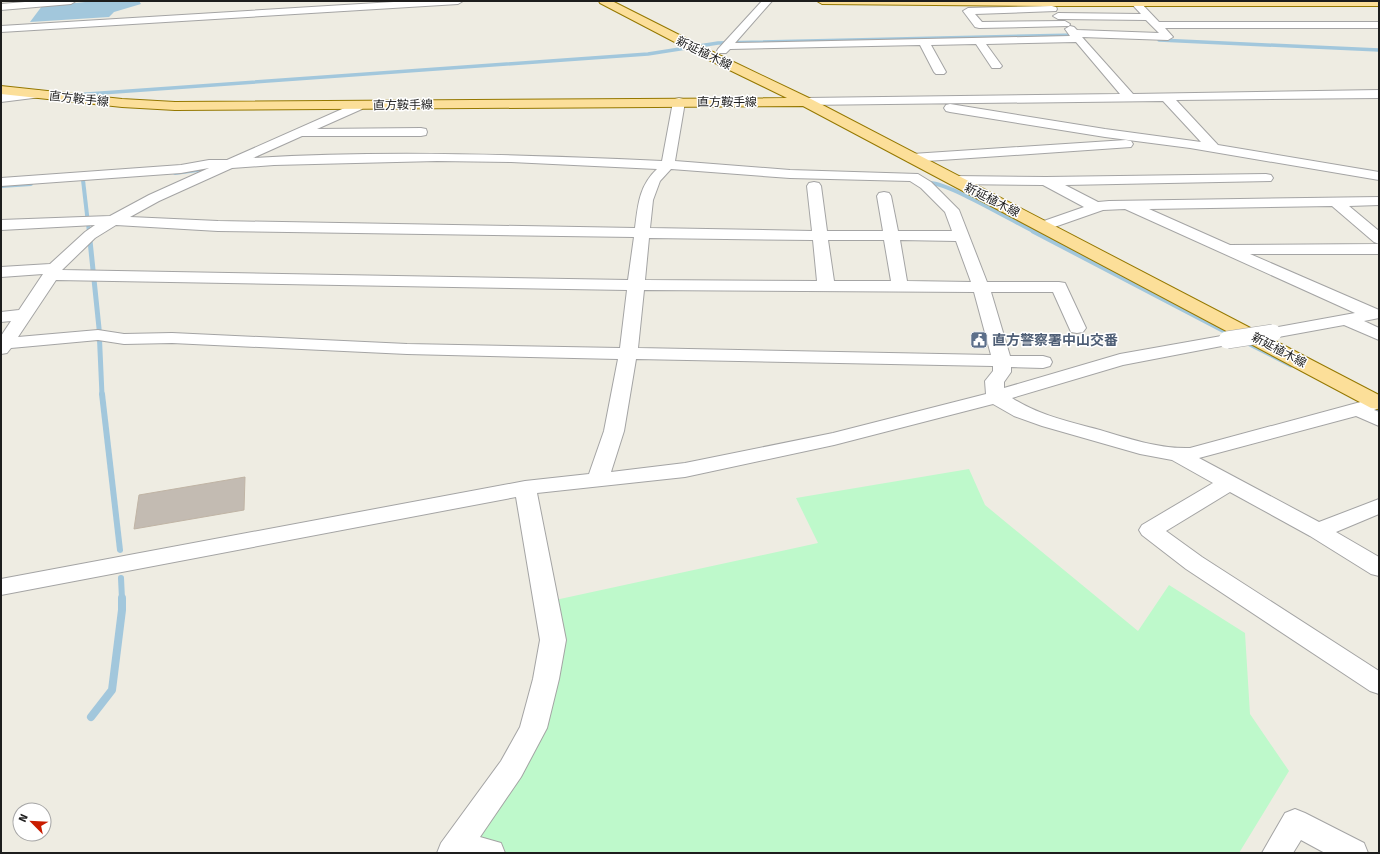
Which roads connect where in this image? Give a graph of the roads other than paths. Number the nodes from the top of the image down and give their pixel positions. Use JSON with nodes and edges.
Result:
{"nodes":[{"id":1,"x":71,"y":1,"type":"edge"},
{"id":2,"x":458,"y":1,"type":"edge"},
{"id":3,"x":604,"y":1,"type":"edge"},
{"id":4,"x":767,"y":1,"type":"edge"},
{"id":5,"x":822,"y":1,"type":"edge"},
{"id":6,"x":55,"y":2,"type":"edge"},
{"id":7,"x":1135,"y":2,"type":"edge"},
{"id":8,"x":1377,"y":3,"type":"edge"},
{"id":9,"x":1,"y":7,"type":"edge"},
{"id":10,"x":1053,"y":10,"type":"edge"},
{"id":11,"x":1154,"y":21,"type":"junction"},
{"id":12,"x":1379,"y":25,"type":"edge"},
{"id":13,"x":1,"y":29,"type":"edge"},
{"id":14,"x":1075,"y":36,"type":"junction"},
{"id":15,"x":978,"y":40,"type":"junction"},
{"id":16,"x":922,"y":41,"type":"junction"},
{"id":17,"x":727,"y":46,"type":"junction"},
{"id":18,"x":715,"y":58,"type":"junction"},
{"id":19,"x":996,"y":66,"type":"dead end"},
{"id":20,"x":940,"y":72,"type":"dead end"},
{"id":21,"x":1,"y":90,"type":"edge"},
{"id":22,"x":37,"y":94,"type":"junction"},
{"id":23,"x":1166,"y":96,"type":"junction"},
{"id":24,"x":1376,"y":96,"type":"edge"},
{"id":25,"x":1129,"y":97,"type":"junction"},
{"id":26,"x":1,"y":98,"type":"edge"},
{"id":27,"x":922,"y":99,"type":"junction"},
{"id":28,"x":679,"y":102,"type":"junction"},
{"id":29,"x":806,"y":102,"type":"junction"},
{"id":30,"x":358,"y":106,"type":"junction"},
{"id":31,"x":300,"y":132,"type":"junction"},
{"id":32,"x":421,"y":132,"type":"dead end"},
{"id":33,"x":1164,"y":141,"type":"junction"},
{"id":34,"x":1214,"y":148,"type":"junction"},
{"id":35,"x":226,"y":164,"type":"junction"},
{"id":36,"x":668,"y":165,"type":"junction"},
{"id":37,"x":916,"y":167,"type":"junction"},
{"id":38,"x":1379,"y":176,"type":"edge"},
{"id":39,"x":1266,"y":178,"type":"dead end"},
{"id":40,"x":954,"y":180,"type":"junction"},
{"id":41,"x":1046,"y":181,"type":"junction"},
{"id":42,"x":1,"y":182,"type":"edge"},
{"id":43,"x":814,"y":186,"type":"dead end"},
{"id":44,"x":884,"y":196,"type":"dead end"},
{"id":45,"x":1335,"y":201,"type":"junction"},
{"id":46,"x":1379,"y":201,"type":"edge"},
{"id":47,"x":1124,"y":204,"type":"junction"},
{"id":48,"x":1096,"y":207,"type":"junction"},
{"id":49,"x":112,"y":221,"type":"junction"},
{"id":50,"x":1,"y":225,"type":"edge"},
{"id":51,"x":1043,"y":226,"type":"junction"},
{"id":52,"x":642,"y":232,"type":"junction"},
{"id":53,"x":818,"y":235,"type":"junction"},
{"id":54,"x":891,"y":235,"type":"junction"},
{"id":55,"x":962,"y":236,"type":"junction"},
{"id":56,"x":1379,"y":239,"type":"edge"},
{"id":57,"x":1226,"y":249,"type":"junction"},
{"id":58,"x":1379,"y":249,"type":"edge"},
{"id":59,"x":1,"y":272,"type":"edge"},
{"id":60,"x":52,"y":272,"type":"junction"},
{"id":61,"x":635,"y":286,"type":"junction"},
{"id":62,"x":900,"y":286,"type":"junction"},
{"id":63,"x":826,"y":287,"type":"junction"},
{"id":64,"x":980,"y":287,"type":"junction"},
{"id":65,"x":1375,"y":314,"type":"edge"},
{"id":66,"x":24,"y":316,"type":"junction"},
{"id":67,"x":1,"y":317,"type":"edge"},
{"id":68,"x":1347,"y":320,"type":"junction"},
{"id":69,"x":1077,"y":328,"type":"dead end"},
{"id":70,"x":1379,"y":335,"type":"edge"},
{"id":71,"x":3,"y":346,"type":"edge"},
{"id":72,"x":628,"y":353,"type":"junction"},
{"id":73,"x":1002,"y":361,"type":"junction"},
{"id":74,"x":1043,"y":362,"type":"dead end"},
{"id":75,"x":996,"y":397,"type":"junction"},
{"id":76,"x":1378,"y":408,"type":"edge"},
{"id":77,"x":1178,"y":455,"type":"junction"},
{"id":78,"x":598,"y":480,"type":"junction"},
{"id":79,"x":1229,"y":484,"type":"junction"},
{"id":80,"x":525,"y":488,"type":"junction"},
{"id":81,"x":1379,"y":506,"type":"edge"},
{"id":82,"x":1318,"y":531,"type":"junction"},
{"id":83,"x":1379,"y":568,"type":"edge"},
{"id":84,"x":1,"y":587,"type":"edge"},
{"id":85,"x":1379,"y":684,"type":"edge"},
{"id":86,"x":456,"y":848,"type":"edge"},
{"id":87,"x":490,"y":853,"type":"edge"},
{"id":88,"x":1277,"y":853,"type":"edge"},
{"id":89,"x":1353,"y":853,"type":"edge"}],
"edges":[{"from":1,"to":6,"type":"street"},
{"from":2,"to":13,"type":"street"},
{"from":3,"to":18,"type":"main road","name":"新延植木線"},
{"from":4,"to":17,"type":"street"},
{"from":5,"to":10,"type":"main road"},
{"from":6,"to":9,"type":"street"},
{"from":7,"to":8,"type":"main road"},
{"from":7,"to":10,"type":"main road"},
{"from":7,"to":11,"type":"street"},
{"from":10,"to":10,"type":"street"},
{"from":10,"to":11,"type":"street"},
{"from":10,"to":14,"type":"street"},
{"from":11,"to":12,"type":"street"},
{"from":11,"to":14,"type":"street"},
{"from":14,"to":15,"type":"street"},
{"from":14,"to":25,"type":"street"},
{"from":15,"to":16,"type":"street"},
{"from":15,"to":19,"type":"street"},
{"from":16,"to":17,"type":"street"},
{"from":16,"to":20,"type":"street"},
{"from":17,"to":18,"type":"street"},
{"from":18,"to":29,"type":"main road","name":"新延植木線"},
{"from":21,"to":22,"type":"main road","name":"直方鞍手線"},
{"from":22,"to":26,"type":"street"},
{"from":22,"to":30,"type":"main road","name":"直方鞍手線"},
{"from":23,"to":24,"type":"street"},
{"from":23,"to":25,"type":"street"},
{"from":23,"to":34,"type":"street"},
{"from":25,"to":27,"type":"street"},
{"from":27,"to":29,"type":"street"},
{"from":27,"to":33,"type":"street"},
{"from":28,"to":29,"type":"main road","name":"直方鞍手線"},
{"from":28,"to":30,"type":"main road","name":"直方鞍手線"},
{"from":28,"to":36,"type":"street"},
{"from":29,"to":37,"type":"main road","name":"新延植木線"},
{"from":30,"to":31,"type":"street"},
{"from":31,"to":32,"type":"street"},
{"from":31,"to":35,"type":"street"},
{"from":33,"to":34,"type":"street"},
{"from":33,"to":37,"type":"street"},
{"from":34,"to":38,"type":"street"},
{"from":35,"to":36,"type":"street"},
{"from":35,"to":42,"type":"street"},
{"from":35,"to":49,"type":"street"},
{"from":36,"to":37,"type":"street"},
{"from":36,"to":52,"type":"street"},
{"from":37,"to":40,"type":"main road","name":"新延植木線"},
{"from":37,"to":55,"type":"street"},
{"from":39,"to":41,"type":"street"},
{"from":40,"to":41,"type":"street"},
{"from":40,"to":51,"type":"main road","name":"新延植木線"},
{"from":41,"to":48,"type":"street"},
{"from":43,"to":53,"type":"street"},
{"from":44,"to":54,"type":"street"},
{"from":45,"to":46,"type":"street"},
{"from":45,"to":47,"type":"street"},
{"from":45,"to":56,"type":"street"},
{"from":47,"to":48,"type":"street"},
{"from":47,"to":57,"type":"street"},
{"from":48,"to":51,"type":"street"},
{"from":49,"to":50,"type":"street"},
{"from":49,"to":52,"type":"street"},
{"from":49,"to":60,"type":"street"},
{"from":51,"to":76,"type":"main road","name":"新延植木線"},
{"from":52,"to":53,"type":"street"},
{"from":52,"to":61,"type":"street"},
{"from":53,"to":54,"type":"street"},
{"from":53,"to":63,"type":"street"},
{"from":54,"to":55,"type":"street"},
{"from":54,"to":62,"type":"street"},
{"from":55,"to":64,"type":"street"},
{"from":57,"to":58,"type":"street"},
{"from":57,"to":65,"type":"street"},
{"from":59,"to":60,"type":"street"},
{"from":60,"to":61,"type":"street"},
{"from":60,"to":66,"type":"street"},
{"from":61,"to":63,"type":"street"},
{"from":61,"to":72,"type":"street"},
{"from":62,"to":63,"type":"street"},
{"from":62,"to":64,"type":"street"},
{"from":64,"to":69,"type":"street"},
{"from":64,"to":73,"type":"street"},
{"from":65,"to":68,"type":"street"},
{"from":66,"to":67,"type":"street"},
{"from":66,"to":71,"type":"street"},
{"from":68,"to":70,"type":"street"},
{"from":68,"to":75,"type":"street","bridge":true},
{"from":71,"to":72,"type":"street"},
{"from":72,"to":73,"type":"street"},
{"from":72,"to":78,"type":"street"},
{"from":73,"to":74,"type":"street"},
{"from":73,"to":75,"type":"street"},
{"from":75,"to":77,"type":"street"},
{"from":75,"to":78,"type":"street"},
{"from":76,"to":77,"type":"street"},
{"from":77,"to":79,"type":"street"},
{"from":78,"to":80,"type":"street"},
{"from":79,"to":82,"type":"street"},
{"from":79,"to":85,"type":"street"},
{"from":80,"to":84,"type":"street"},
{"from":80,"to":86,"type":"street"},
{"from":81,"to":82,"type":"street"},
{"from":82,"to":83,"type":"street"},
{"from":86,"to":87,"type":"street"},
{"from":88,"to":89,"type":"street"}]}
